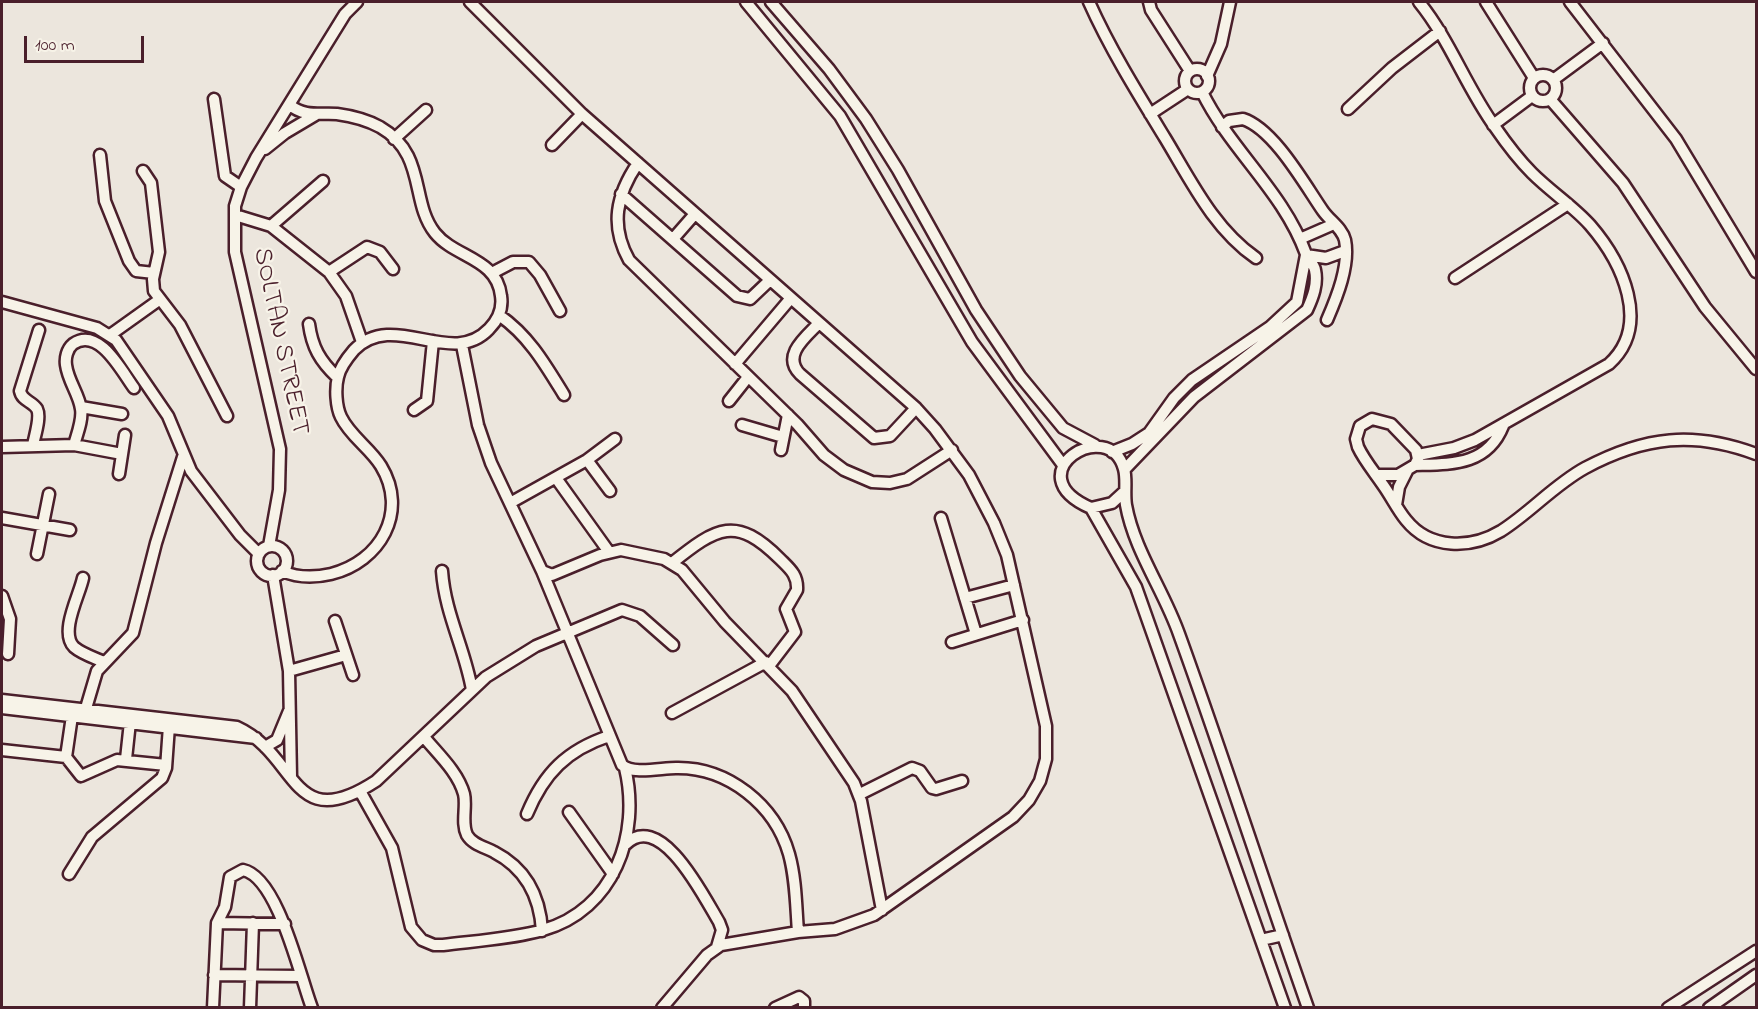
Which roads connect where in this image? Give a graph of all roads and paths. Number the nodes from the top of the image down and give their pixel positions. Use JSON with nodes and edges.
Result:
{"nodes":[{"id":1,"x":357,"y":2,"type":"edge"},
{"id":2,"x":470,"y":2,"type":"edge"},
{"id":3,"x":746,"y":2,"type":"edge"},
{"id":4,"x":771,"y":2,"type":"edge"},
{"id":5,"x":1089,"y":2,"type":"edge"},
{"id":6,"x":1149,"y":2,"type":"edge"},
{"id":7,"x":1230,"y":2,"type":"edge"},
{"id":8,"x":1419,"y":2,"type":"edge"},
{"id":9,"x":1486,"y":2,"type":"edge"},
{"id":10,"x":1570,"y":2,"type":"edge"},
{"id":11,"x":1440,"y":31,"type":"junction"},
{"id":12,"x":1603,"y":43,"type":"junction"},
{"id":13,"x":1190,"y":71,"type":"junction"},
{"id":14,"x":1207,"y":76,"type":"junction"},
{"id":15,"x":1534,"y":78,"type":"junction"},
{"id":16,"x":1553,"y":80,"type":"junction"},
{"id":17,"x":1188,"y":89,"type":"junction"},
{"id":18,"x":1202,"y":92,"type":"junction"},
{"id":19,"x":1532,"y":96,"type":"junction"},
{"id":20,"x":214,"y":99,"type":"dead end"},
{"id":21,"x":1550,"y":99,"type":"junction"},
{"id":22,"x":290,"y":105,"type":"junction"},
{"id":23,"x":1348,"y":109,"type":"dead end"},
{"id":24,"x":426,"y":110,"type":"dead end"},
{"id":25,"x":317,"y":114,"type":"junction"},
{"id":26,"x":582,"y":114,"type":"junction"},
{"id":27,"x":1150,"y":114,"type":"junction"},
{"id":28,"x":1493,"y":125,"type":"junction"},
{"id":29,"x":1222,"y":127,"type":"junction"},
{"id":30,"x":394,"y":139,"type":"junction"},
{"id":31,"x":552,"y":145,"type":"dead end"},
{"id":32,"x":100,"y":155,"type":"dead end"},
{"id":33,"x":256,"y":158,"type":"junction"},
{"id":34,"x":638,"y":163,"type":"junction"},
{"id":35,"x":143,"y":171,"type":"dead end"},
{"id":36,"x":323,"y":181,"type":"dead end"},
{"id":37,"x":241,"y":187,"type":"junction"},
{"id":38,"x":621,"y":194,"type":"junction"},
{"id":39,"x":1568,"y":204,"type":"junction"},
{"id":40,"x":234,"y":215,"type":"junction"},
{"id":41,"x":694,"y":215,"type":"junction"},
{"id":42,"x":1334,"y":224,"type":"junction"},
{"id":43,"x":270,"y":226,"type":"junction"},
{"id":44,"x":1302,"y":238,"type":"junction"},
{"id":45,"x":673,"y":239,"type":"junction"},
{"id":46,"x":1345,"y":251,"type":"junction"},
{"id":47,"x":1306,"y":255,"type":"junction"},
{"id":48,"x":1256,"y":258,"type":"dead end"},
{"id":49,"x":393,"y":269,"type":"dead end"},
{"id":50,"x":329,"y":272,"type":"junction"},
{"id":51,"x":1756,"y":272,"type":"edge"},
{"id":52,"x":154,"y":273,"type":"junction"},
{"id":53,"x":492,"y":273,"type":"junction"},
{"id":54,"x":1455,"y":278,"type":"dead end"},
{"id":55,"x":770,"y":280,"type":"junction"},
{"id":56,"x":791,"y":298,"type":"junction"},
{"id":57,"x":159,"y":300,"type":"junction"},
{"id":58,"x":2,"y":302,"type":"edge"},
{"id":59,"x":1297,"y":302,"type":"junction"},
{"id":60,"x":1307,"y":310,"type":"junction"},
{"id":61,"x":560,"y":311,"type":"dead end"},
{"id":62,"x":499,"y":315,"type":"junction"},
{"id":63,"x":1327,"y":320,"type":"dead end"},
{"id":64,"x":819,"y":323,"type":"junction"},
{"id":65,"x":309,"y":324,"type":"dead end"},
{"id":66,"x":39,"y":330,"type":"dead end"},
{"id":67,"x":110,"y":334,"type":"junction"},
{"id":68,"x":433,"y":341,"type":"junction"},
{"id":69,"x":362,"y":342,"type":"junction"},
{"id":70,"x":462,"y":345,"type":"junction"},
{"id":71,"x":1239,"y":354,"type":"junction"},
{"id":72,"x":735,"y":364,"type":"junction"},
{"id":73,"x":1756,"y":369,"type":"edge"},
{"id":74,"x":337,"y":377,"type":"junction"},
{"id":75,"x":748,"y":377,"type":"junction"},
{"id":76,"x":134,"y":388,"type":"dead end"},
{"id":77,"x":564,"y":395,"type":"dead end"},
{"id":78,"x":729,"y":401,"type":"dead end"},
{"id":79,"x":81,"y":407,"type":"junction"},
{"id":80,"x":916,"y":408,"type":"junction"},
{"id":81,"x":414,"y":410,"type":"dead end"},
{"id":82,"x":122,"y":414,"type":"dead end"},
{"id":83,"x":227,"y":416,"type":"dead end"},
{"id":84,"x":788,"y":416,"type":"junction"},
{"id":85,"x":742,"y":424,"type":"dead end"},
{"id":86,"x":1503,"y":426,"type":"junction"},
{"id":87,"x":125,"y":435,"type":"dead end"},
{"id":88,"x":783,"y":437,"type":"junction"},
{"id":89,"x":615,"y":439,"type":"dead end"},
{"id":90,"x":33,"y":445,"type":"junction"},
{"id":91,"x":74,"y":445,"type":"junction"},
{"id":92,"x":1095,"y":446,"type":"junction"},
{"id":93,"x":2,"y":447,"type":"edge"},
{"id":94,"x":781,"y":450,"type":"dead end"},
{"id":95,"x":952,"y":450,"type":"junction"},
{"id":96,"x":1112,"y":452,"type":"junction"},
{"id":97,"x":122,"y":454,"type":"junction"},
{"id":98,"x":1756,"y":454,"type":"edge"},
{"id":99,"x":183,"y":457,"type":"junction"},
{"id":100,"x":587,"y":459,"type":"junction"},
{"id":101,"x":1413,"y":464,"type":"junction"},
{"id":102,"x":1063,"y":465,"type":"junction"},
{"id":103,"x":1125,"y":470,"type":"junction"},
{"id":104,"x":118,"y":474,"type":"dead end"},
{"id":105,"x":1377,"y":475,"type":"junction"},
{"id":106,"x":556,"y":478,"type":"junction"},
{"id":107,"x":610,"y":491,"type":"dead end"},
{"id":108,"x":1124,"y":492,"type":"junction"},
{"id":109,"x":49,"y":494,"type":"dead end"},
{"id":110,"x":510,"y":503,"type":"junction"},
{"id":111,"x":1396,"y":505,"type":"junction"},
{"id":112,"x":1091,"y":508,"type":"junction"},
{"id":113,"x":2,"y":518,"type":"edge"},
{"id":114,"x":940,"y":518,"type":"dead end"},
{"id":115,"x":43,"y":524,"type":"junction"},
{"id":116,"x":70,"y":530,"type":"dead end"},
{"id":117,"x":269,"y":546,"type":"junction"},
{"id":118,"x":609,"y":552,"type":"junction"},
{"id":119,"x":37,"y":554,"type":"dead end"},
{"id":120,"x":259,"y":554,"type":"junction"},
{"id":121,"x":672,"y":563,"type":"junction"},
{"id":122,"x":542,"y":571,"type":"junction"},
{"id":123,"x":442,"y":572,"type":"dead end"},
{"id":124,"x":278,"y":573,"type":"junction"},
{"id":125,"x":83,"y":578,"type":"dead end"},
{"id":126,"x":1156,"y":580,"type":"junction"},
{"id":127,"x":1014,"y":585,"type":"junction"},
{"id":128,"x":1137,"y":588,"type":"junction"},
{"id":129,"x":2,"y":596,"type":"edge"},
{"id":130,"x":965,"y":598,"type":"junction"},
{"id":131,"x":1023,"y":620,"type":"junction"},
{"id":132,"x":335,"y":621,"type":"dead end"},
{"id":133,"x":567,"y":633,"type":"junction"},
{"id":134,"x":976,"y":634,"type":"junction"},
{"id":135,"x":952,"y":642,"type":"dead end"},
{"id":136,"x":673,"y":645,"type":"dead end"},
{"id":137,"x":8,"y":654,"type":"dead end"},
{"id":138,"x":346,"y":655,"type":"junction"},
{"id":139,"x":104,"y":662,"type":"junction"},
{"id":140,"x":767,"y":664,"type":"junction"},
{"id":141,"x":289,"y":671,"type":"junction"},
{"id":142,"x":353,"y":675,"type":"dead end"},
{"id":143,"x":472,"y":690,"type":"junction"},
{"id":144,"x":2,"y":700,"type":"edge"},
{"id":145,"x":290,"y":705,"type":"junction"},
{"id":146,"x":2,"y":708,"type":"edge"},
{"id":147,"x":672,"y":712,"type":"dead end"},
{"id":148,"x":80,"y":714,"type":"junction"},
{"id":149,"x":130,"y":722,"type":"junction"},
{"id":150,"x":169,"y":726,"type":"junction"},
{"id":151,"x":609,"y":735,"type":"junction"},
{"id":152,"x":424,"y":737,"type":"junction"},
{"id":153,"x":256,"y":738,"type":"junction"},
{"id":154,"x":265,"y":747,"type":"junction"},
{"id":155,"x":2,"y":750,"type":"edge"},
{"id":156,"x":66,"y":757,"type":"junction"},
{"id":157,"x":126,"y":759,"type":"junction"},
{"id":158,"x":166,"y":765,"type":"junction"},
{"id":159,"x":625,"y":768,"type":"junction"},
{"id":160,"x":291,"y":777,"type":"junction"},
{"id":161,"x":962,"y":781,"type":"dead end"},
{"id":162,"x":360,"y":791,"type":"junction"},
{"id":163,"x":860,"y":794,"type":"junction"},
{"id":164,"x":569,"y":812,"type":"dead end"},
{"id":165,"x":527,"y":814,"type":"dead end"},
{"id":166,"x":626,"y":844,"type":"junction"},
{"id":167,"x":69,"y":874,"type":"dead end"},
{"id":168,"x":613,"y":874,"type":"junction"},
{"id":169,"x":882,"y":909,"type":"junction"},
{"id":170,"x":217,"y":923,"type":"junction"},
{"id":171,"x":253,"y":923,"type":"junction"},
{"id":172,"x":285,"y":924,"type":"junction"},
{"id":173,"x":542,"y":931,"type":"junction"},
{"id":174,"x":798,"y":932,"type":"junction"},
{"id":175,"x":1283,"y":936,"type":"junction"},
{"id":176,"x":1261,"y":940,"type":"junction"},
{"id":177,"x":717,"y":947,"type":"junction"},
{"id":178,"x":1756,"y":951,"type":"edge"},
{"id":179,"x":214,"y":975,"type":"junction"},
{"id":180,"x":1756,"y":975,"type":"edge"},
{"id":181,"x":251,"y":976,"type":"junction"},
{"id":182,"x":300,"y":976,"type":"junction"},
{"id":183,"x":1679,"y":1004,"type":"edge"},
{"id":184,"x":213,"y":1008,"type":"edge"},
{"id":185,"x":250,"y":1008,"type":"edge"},
{"id":186,"x":312,"y":1008,"type":"edge"},
{"id":187,"x":662,"y":1008,"type":"edge"},
{"id":188,"x":775,"y":1008,"type":"edge"},
{"id":189,"x":804,"y":1008,"type":"edge"},
{"id":190,"x":1285,"y":1008,"type":"edge"},
{"id":191,"x":1308,"y":1008,"type":"edge"},
{"id":192,"x":1668,"y":1008,"type":"edge"},
{"id":193,"x":1709,"y":1008,"type":"edge"}],
"edges":[{"from":1,"to":22,"type":"street","name":"SOLTAN STREET"},
{"from":2,"to":26,"type":"street"},
{"from":3,"to":102,"type":"street"},
{"from":4,"to":92,"type":"street"},
{"from":5,"to":27,"type":"street"},
{"from":6,"to":13,"type":"street"},
{"from":7,"to":14,"type":"street"},
{"from":8,"to":11,"type":"street"},
{"from":9,"to":15,"type":"street"},
{"from":10,"to":12,"type":"street"},
{"from":11,"to":23,"type":"street"},
{"from":11,"to":28,"type":"street"},
{"from":12,"to":16,"type":"street"},
{"from":12,"to":51,"type":"street"},
{"from":13,"to":14,"type":"street"},
{"from":13,"to":17,"type":"street"},
{"from":14,"to":18,"type":"street"},
{"from":15,"to":16,"type":"street"},
{"from":15,"to":19,"type":"street"},
{"from":16,"to":21,"type":"street"},
{"from":17,"to":18,"type":"street"},
{"from":17,"to":27,"type":"street"},
{"from":18,"to":29,"type":"street"},
{"from":19,"to":21,"type":"street"},
{"from":19,"to":28,"type":"street"},
{"from":20,"to":37,"type":"street"},
{"from":21,"to":73,"type":"street"},
{"from":22,"to":25,"type":"street"},
{"from":22,"to":33,"type":"street","name":"SOLTAN STREET"},
{"from":24,"to":30,"type":"street"},
{"from":25,"to":30,"type":"street"},
{"from":25,"to":33,"type":"street"},
{"from":26,"to":31,"type":"street"},
{"from":26,"to":34,"type":"street"},
{"from":27,"to":48,"type":"street"},
{"from":28,"to":39,"type":"street"},
{"from":29,"to":42,"type":"street"},
{"from":29,"to":44,"type":"street"},
{"from":30,"to":53,"type":"street"},
{"from":32,"to":52,"type":"street"},
{"from":33,"to":37,"type":"street","name":"SOLTAN STREET"},
{"from":34,"to":38,"type":"street"},
{"from":34,"to":41,"type":"street"},
{"from":35,"to":52,"type":"street"},
{"from":36,"to":43,"type":"street"},
{"from":37,"to":40,"type":"street","name":"SOLTAN STREET"},
{"from":38,"to":45,"type":"street"},
{"from":38,"to":72,"type":"street"},
{"from":39,"to":54,"type":"street"},
{"from":39,"to":86,"type":"street"},
{"from":40,"to":43,"type":"street"},
{"from":40,"to":117,"type":"street","name":"SOLTAN STREET"},
{"from":41,"to":45,"type":"street"},
{"from":41,"to":55,"type":"street"},
{"from":42,"to":44,"type":"street"},
{"from":42,"to":46,"type":"street"},
{"from":43,"to":50,"type":"street"},
{"from":44,"to":47,"type":"street"},
{"from":45,"to":55,"type":"street"},
{"from":46,"to":47,"type":"street"},
{"from":46,"to":63,"type":"street"},
{"from":47,"to":59,"type":"street"},
{"from":47,"to":60,"type":"street"},
{"from":49,"to":50,"type":"street"},
{"from":50,"to":69,"type":"street"},
{"from":52,"to":57,"type":"street"},
{"from":53,"to":61,"type":"street"},
{"from":53,"to":62,"type":"street"},
{"from":55,"to":56,"type":"street"},
{"from":56,"to":64,"type":"street"},
{"from":56,"to":72,"type":"street"},
{"from":57,"to":67,"type":"street"},
{"from":57,"to":83,"type":"street"},
{"from":58,"to":67,"type":"street"},
{"from":59,"to":60,"type":"street"},
{"from":59,"to":71,"type":"street"},
{"from":60,"to":71,"type":"street"},
{"from":62,"to":70,"type":"street"},
{"from":62,"to":77,"type":"street"},
{"from":64,"to":80,"type":"street"},
{"from":64,"to":80,"type":"street"},
{"from":65,"to":74,"type":"street"},
{"from":66,"to":90,"type":"street"},
{"from":67,"to":99,"type":"street"},
{"from":68,"to":69,"type":"street"},
{"from":68,"to":70,"type":"street"},
{"from":68,"to":81,"type":"street"},
{"from":69,"to":74,"type":"street"},
{"from":70,"to":110,"type":"street"},
{"from":71,"to":96,"type":"street"},
{"from":71,"to":103,"type":"street"},
{"from":72,"to":75,"type":"street"},
{"from":74,"to":124,"type":"street"},
{"from":75,"to":78,"type":"street"},
{"from":75,"to":84,"type":"street"},
{"from":76,"to":79,"type":"street"},
{"from":79,"to":82,"type":"street"},
{"from":79,"to":91,"type":"street"},
{"from":80,"to":95,"type":"street"},
{"from":84,"to":88,"type":"street"},
{"from":84,"to":95,"type":"street"},
{"from":85,"to":88,"type":"street"},
{"from":86,"to":101,"type":"street"},
{"from":86,"to":101,"type":"street"},
{"from":87,"to":97,"type":"street"},
{"from":88,"to":94,"type":"street"},
{"from":89,"to":100,"type":"street"},
{"from":90,"to":91,"type":"street"},
{"from":90,"to":93,"type":"street"},
{"from":91,"to":97,"type":"street"},
{"from":92,"to":96,"type":"street"},
{"from":92,"to":102,"type":"street"},
{"from":95,"to":127,"type":"street"},
{"from":96,"to":103,"type":"street"},
{"from":97,"to":104,"type":"street"},
{"from":98,"to":111,"type":"street"},
{"from":99,"to":120,"type":"street"},
{"from":99,"to":139,"type":"street"},
{"from":100,"to":106,"type":"street"},
{"from":100,"to":107,"type":"street"},
{"from":101,"to":105,"type":"street"},
{"from":101,"to":105,"type":"street"},
{"from":101,"to":111,"type":"street"},
{"from":102,"to":112,"type":"street"},
{"from":103,"to":108,"type":"street"},
{"from":105,"to":111,"type":"street"},
{"from":106,"to":110,"type":"street"},
{"from":106,"to":118,"type":"street"},
{"from":108,"to":112,"type":"street"},
{"from":108,"to":126,"type":"street"},
{"from":109,"to":115,"type":"street"},
{"from":110,"to":122,"type":"street"},
{"from":112,"to":128,"type":"street"},
{"from":113,"to":115,"type":"street"},
{"from":114,"to":130,"type":"street"},
{"from":115,"to":116,"type":"street"},
{"from":115,"to":119,"type":"street"},
{"from":117,"to":120,"type":"street"},
{"from":117,"to":124,"type":"street"},
{"from":118,"to":121,"type":"street"},
{"from":118,"to":122,"type":"street"},
{"from":120,"to":124,"type":"street"},
{"from":121,"to":140,"type":"street"},
{"from":121,"to":140,"type":"street"},
{"from":122,"to":133,"type":"street"},
{"from":123,"to":143,"type":"street"},
{"from":124,"to":141,"type":"street"},
{"from":125,"to":139,"type":"street"},
{"from":126,"to":128,"type":"street"},
{"from":126,"to":175,"type":"street"},
{"from":127,"to":130,"type":"street"},
{"from":127,"to":131,"type":"street"},
{"from":128,"to":176,"type":"street"},
{"from":129,"to":137,"type":"street"},
{"from":130,"to":134,"type":"street"},
{"from":131,"to":134,"type":"street"},
{"from":131,"to":169,"type":"street"},
{"from":132,"to":138,"type":"street"},
{"from":133,"to":136,"type":"street"},
{"from":133,"to":143,"type":"street"},
{"from":133,"to":151,"type":"street"},
{"from":134,"to":135,"type":"street"},
{"from":138,"to":141,"type":"street"},
{"from":138,"to":142,"type":"street"},
{"from":139,"to":148,"type":"street"},
{"from":140,"to":147,"type":"street"},
{"from":140,"to":163,"type":"street"},
{"from":141,"to":145,"type":"street"},
{"from":143,"to":152,"type":"street"},
{"from":144,"to":148,"type":"street"},
{"from":145,"to":154,"type":"street"},
{"from":145,"to":160,"type":"street"},
{"from":146,"to":148,"type":"street"},
{"from":148,"to":149,"type":"street"},
{"from":148,"to":153,"type":"street"},
{"from":148,"to":156,"type":"street"},
{"from":149,"to":150,"type":"street"},
{"from":149,"to":157,"type":"street"},
{"from":150,"to":153,"type":"street"},
{"from":150,"to":158,"type":"street"},
{"from":151,"to":159,"type":"street"},
{"from":151,"to":165,"type":"street"},
{"from":152,"to":162,"type":"street"},
{"from":152,"to":173,"type":"street"},
{"from":153,"to":154,"type":"street"},
{"from":154,"to":160,"type":"street"},
{"from":155,"to":156,"type":"street"},
{"from":156,"to":157,"type":"street"},
{"from":157,"to":158,"type":"street"},
{"from":158,"to":167,"type":"street"},
{"from":159,"to":166,"type":"street"},
{"from":159,"to":174,"type":"street"},
{"from":160,"to":162,"type":"street"},
{"from":161,"to":163,"type":"street"},
{"from":162,"to":173,"type":"street"},
{"from":163,"to":169,"type":"street"},
{"from":164,"to":168,"type":"street"},
{"from":166,"to":168,"type":"street"},
{"from":166,"to":177,"type":"street"},
{"from":168,"to":173,"type":"street"},
{"from":169,"to":174,"type":"street"},
{"from":170,"to":171,"type":"street"},
{"from":170,"to":172,"type":"street"},
{"from":170,"to":179,"type":"street"},
{"from":171,"to":172,"type":"street"},
{"from":171,"to":181,"type":"street"},
{"from":172,"to":182,"type":"street"},
{"from":174,"to":177,"type":"street"},
{"from":175,"to":176,"type":"street"},
{"from":175,"to":191,"type":"street"},
{"from":176,"to":190,"type":"street"},
{"from":177,"to":187,"type":"street"},
{"from":178,"to":183,"type":"street"},
{"from":179,"to":181,"type":"street"},
{"from":179,"to":184,"type":"street"},
{"from":180,"to":193,"type":"street"},
{"from":181,"to":182,"type":"street"},
{"from":181,"to":185,"type":"street"},
{"from":182,"to":186,"type":"street"},
{"from":183,"to":192,"type":"street"},
{"from":188,"to":189,"type":"street"}]}
